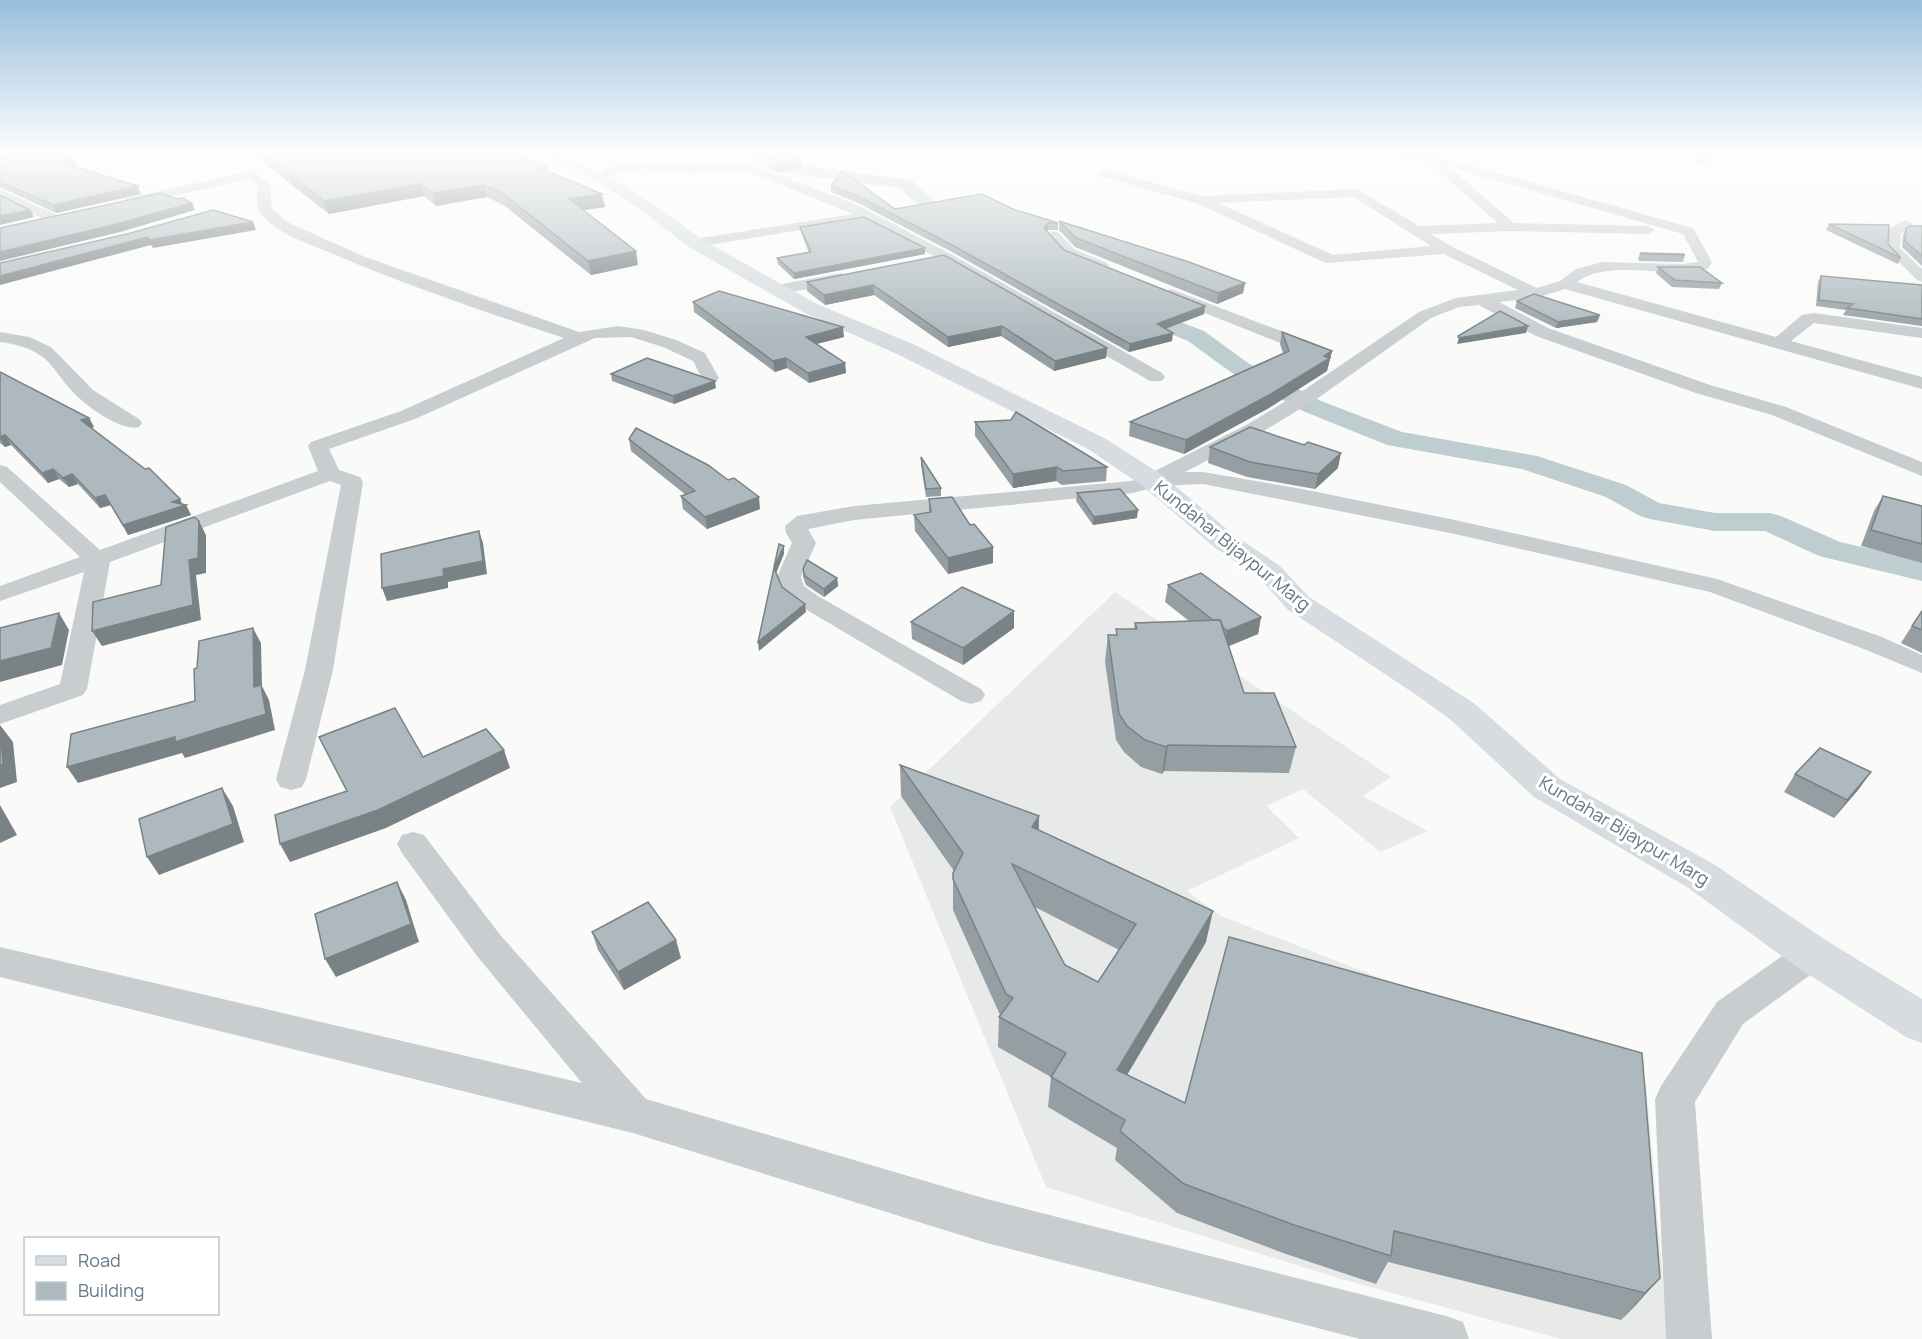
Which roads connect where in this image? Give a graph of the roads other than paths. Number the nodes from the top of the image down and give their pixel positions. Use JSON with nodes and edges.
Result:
{"nodes":[{"id":1,"x":48,"y":213,"type":"edge"},
{"id":2,"x":268,"y":213,"type":"edge"},
{"id":3,"x":656,"y":213,"type":"edge"},
{"id":4,"x":862,"y":213,"type":"edge"},
{"id":5,"x":1231,"y":213,"type":"edge"},
{"id":6,"x":1389,"y":213,"type":"edge"},
{"id":7,"x":1495,"y":213,"type":"edge"},
{"id":8,"x":1626,"y":213,"type":"edge"},
{"id":9,"x":866,"y":216,"type":"junction"},
{"id":10,"x":32,"y":224,"type":"edge"},
{"id":11,"x":1906,"y":224,"type":"dead end"},
{"id":12,"x":1510,"y":227,"type":"junction"},
{"id":13,"x":1414,"y":230,"type":"junction"},
{"id":14,"x":1688,"y":231,"type":"junction"},
{"id":15,"x":1053,"y":235,"type":"edge"},
{"id":16,"x":695,"y":243,"type":"junction"},
{"id":17,"x":1446,"y":249,"type":"junction"},
{"id":18,"x":1895,"y":252,"type":"junction"},
{"id":19,"x":946,"y":257,"type":"junction"},
{"id":20,"x":1922,"y":259,"type":"edge"},
{"id":21,"x":923,"y":261,"type":"edge"},
{"id":22,"x":1119,"y":273,"type":"edge"},
{"id":23,"x":856,"y":275,"type":"edge"},
{"id":24,"x":1922,"y":277,"type":"edge"},
{"id":25,"x":1565,"y":284,"type":"junction"},
{"id":26,"x":1152,"y":286,"type":"edge"},
{"id":27,"x":777,"y":290,"type":"junction"},
{"id":28,"x":1536,"y":293,"type":"junction"},
{"id":29,"x":1480,"y":299,"type":"junction"},
{"id":30,"x":1922,"y":333,"type":"edge"},
{"id":31,"x":0,"y":338,"type":"edge"},
{"id":32,"x":579,"y":338,"type":"junction"},
{"id":33,"x":1780,"y":342,"type":"junction"},
{"id":34,"x":1351,"y":365,"type":"junction"},
{"id":35,"x":1156,"y":376,"type":"dead end"},
{"id":36,"x":710,"y":378,"type":"edge"},
{"id":37,"x":1922,"y":383,"type":"edge"},
{"id":38,"x":132,"y":423,"type":"dead end"},
{"id":39,"x":1922,"y":470,"type":"edge"},
{"id":40,"x":0,"y":471,"type":"edge"},
{"id":41,"x":330,"y":474,"type":"junction"},
{"id":42,"x":1153,"y":481,"type":"junction"},
{"id":43,"x":98,"y":561,"type":"junction"},
{"id":44,"x":0,"y":594,"type":"edge"},
{"id":45,"x":1922,"y":665,"type":"edge"},
{"id":46,"x":971,"y":695,"type":"dead end"},
{"id":47,"x":0,"y":715,"type":"edge"},
{"id":48,"x":291,"y":779,"type":"dead end"},
{"id":49,"x":413,"y":844,"type":"dead end"},
{"id":50,"x":1812,"y":954,"type":"junction"},
{"id":51,"x":0,"y":962,"type":"edge"},
{"id":52,"x":1922,"y":1023,"type":"edge"},
{"id":53,"x":633,"y":1114,"type":"junction"},
{"id":54,"x":1446,"y":1339,"type":"edge"},
{"id":55,"x":1689,"y":1339,"type":"edge"}],
"edges":[{"from":1,"to":10,"type":"street"},
{"from":2,"to":32,"type":"street"},
{"from":3,"to":16,"type":"main road","name":"Kundahar Bijaypur Marg"},
{"from":4,"to":9,"type":"street"},
{"from":5,"to":17,"type":"street"},
{"from":6,"to":13,"type":"street"},
{"from":7,"to":12,"type":"street"},
{"from":8,"to":14,"type":"street"},
{"from":9,"to":16,"type":"street"},
{"from":9,"to":19,"type":"street"},
{"from":11,"to":18,"type":"street"},
{"from":12,"to":13,"type":"street"},
{"from":12,"to":14,"type":"street"},
{"from":13,"to":17,"type":"street"},
{"from":14,"to":25,"type":"street"},
{"from":15,"to":22,"type":"street"},
{"from":16,"to":27,"type":"main road","name":"Kundahar Bijaypur Marg"},
{"from":17,"to":28,"type":"street"},
{"from":18,"to":20,"type":"street"},
{"from":18,"to":24,"type":"street"},
{"from":19,"to":21,"type":"street"},
{"from":19,"to":35,"type":"street"},
{"from":23,"to":27,"type":"street"},
{"from":25,"to":28,"type":"street"},
{"from":25,"to":33,"type":"street"},
{"from":26,"to":34,"type":"street"},
{"from":27,"to":42,"type":"main road","name":"Kundahar Bijaypur Marg"},
{"from":28,"to":29,"type":"street"},
{"from":29,"to":34,"type":"street"},
{"from":29,"to":39,"type":"street"},
{"from":30,"to":33,"type":"street"},
{"from":31,"to":38,"type":"street"},
{"from":32,"to":36,"type":"street"},
{"from":32,"to":41,"type":"street"},
{"from":33,"to":37,"type":"street"},
{"from":34,"to":42,"type":"street"},
{"from":40,"to":43,"type":"street"},
{"from":41,"to":43,"type":"street"},
{"from":41,"to":48,"type":"street"},
{"from":42,"to":45,"type":"street"},
{"from":42,"to":46,"type":"street"},
{"from":42,"to":50,"type":"main road","name":"Kundahar Bijaypur Marg"},
{"from":43,"to":44,"type":"street"},
{"from":43,"to":47,"type":"street"},
{"from":49,"to":53,"type":"street"},
{"from":50,"to":52,"type":"main road","name":"Kundahar Bijaypur Marg"},
{"from":50,"to":55,"type":"street"},
{"from":51,"to":53,"type":"street"},
{"from":53,"to":54,"type":"street"}]}
